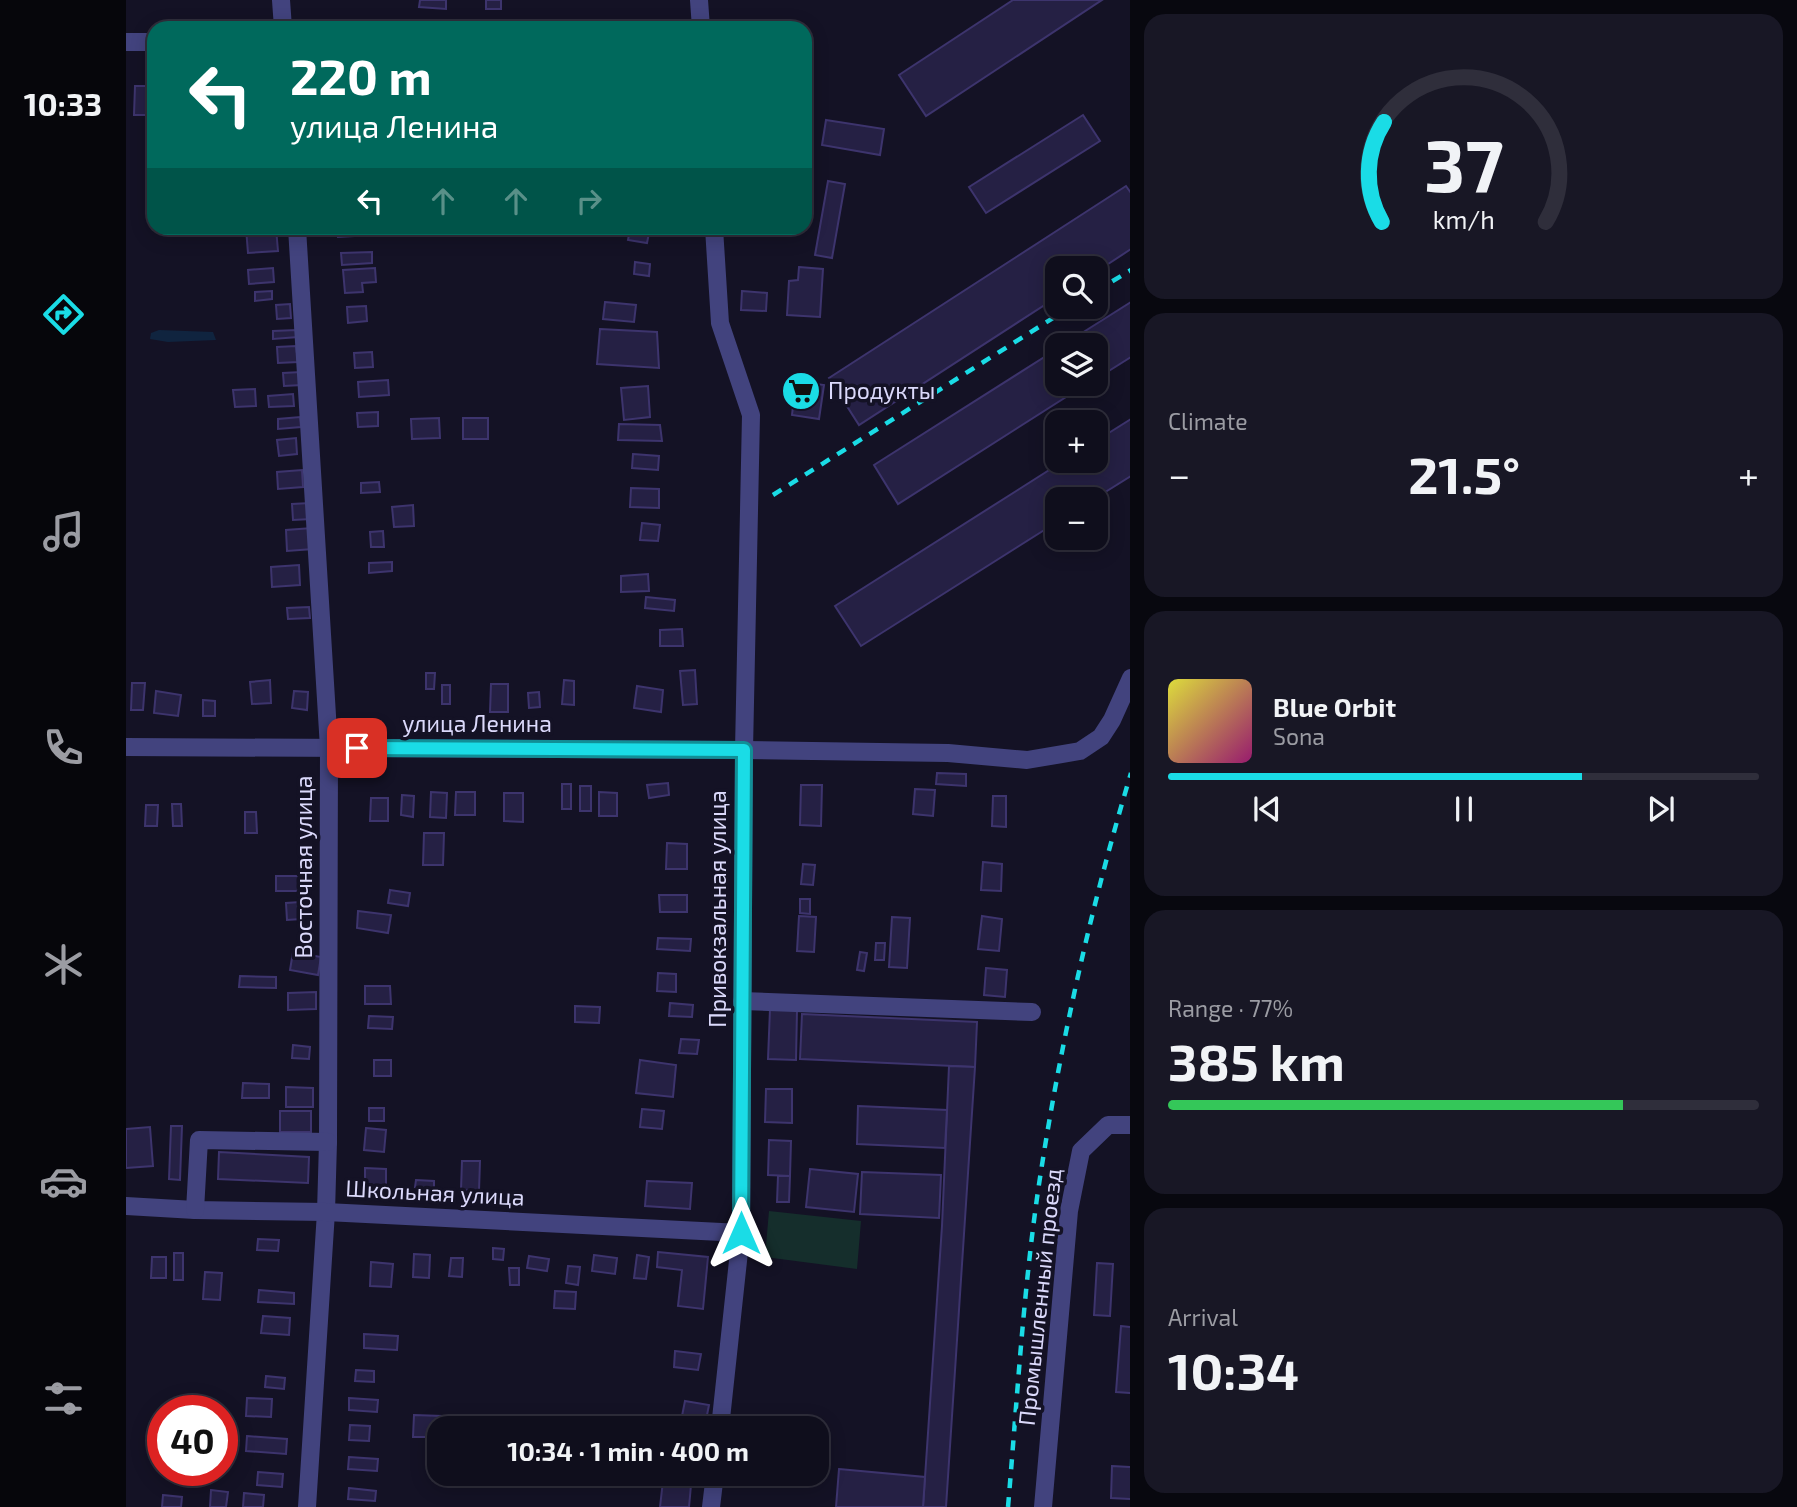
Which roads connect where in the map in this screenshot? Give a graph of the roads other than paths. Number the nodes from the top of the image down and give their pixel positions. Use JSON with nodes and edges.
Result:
{"nodes":[{"id":1,"x":281,"y":0,"type":"edge"},
{"id":2,"x":699,"y":0,"type":"edge"},
{"id":3,"x":282,"y":21,"type":"edge"},
{"id":4,"x":700,"y":21,"type":"edge"},
{"id":5,"x":126,"y":42,"type":"edge"},
{"id":6,"x":147,"y":42,"type":"edge"},
{"id":7,"x":297,"y":235,"type":"edge"},
{"id":8,"x":714,"y":235,"type":"edge"},
{"id":9,"x":1130,"y":678,"type":"edge"},
{"id":10,"x":126,"y":747,"type":"edge"},
{"id":11,"x":329,"y":748,"type":"junction"},
{"id":12,"x":744,"y":750,"type":"junction"},
{"id":13,"x":742,"y":1001,"type":"junction"},
{"id":14,"x":1032,"y":1012,"type":"dead end"},
{"id":15,"x":1130,"y":1125,"type":"edge"},
{"id":16,"x":328,"y":1142,"type":"junction"},
{"id":17,"x":126,"y":1206,"type":"edge"},
{"id":18,"x":195,"y":1210,"type":"junction"},
{"id":19,"x":326,"y":1212,"type":"junction"},
{"id":20,"x":741,"y":1233,"type":"junction"},
{"id":21,"x":721,"y":1416,"type":"edge"},
{"id":22,"x":714,"y":1486,"type":"edge"},
{"id":23,"x":307,"y":1507,"type":"edge"},
{"id":24,"x":711,"y":1507,"type":"edge"},
{"id":25,"x":1044,"y":1507,"type":"edge"}],
"edges":[{"from":1,"to":3,"type":"street"},
{"from":2,"to":4,"type":"street"},
{"from":5,"to":6,"type":"street"},
{"from":7,"to":11,"type":"street","name":"Восточная улица"},
{"from":8,"to":12,"type":"street","name":"Привокзальная улица"},
{"from":9,"to":12,"type":"street","name":"улица Ленина"},
{"from":10,"to":11,"type":"street","name":"улица Ленина"},
{"from":11,"to":12,"type":"street","name":"улица Ленина"},
{"from":11,"to":16,"type":"street","name":"Восточная улица"},
{"from":12,"to":13,"type":"street","name":"Привокзальная улица"},
{"from":13,"to":14,"type":"street"},
{"from":13,"to":20,"type":"street","name":"Привокзальная улица"},
{"from":15,"to":25,"type":"street","name":"Промышленный проезд"},
{"from":16,"to":18,"type":"street"},
{"from":16,"to":19,"type":"street","name":"Восточная улица"},
{"from":17,"to":18,"type":"street","name":"Школьная улица"},
{"from":18,"to":19,"type":"street","name":"Школьная улица"},
{"from":19,"to":20,"type":"street","name":"Школьная улица"},
{"from":19,"to":23,"type":"street","name":"Восточная улица"},
{"from":20,"to":21,"type":"street","name":"Привокзальная улица"},
{"from":22,"to":24,"type":"street"}]}
